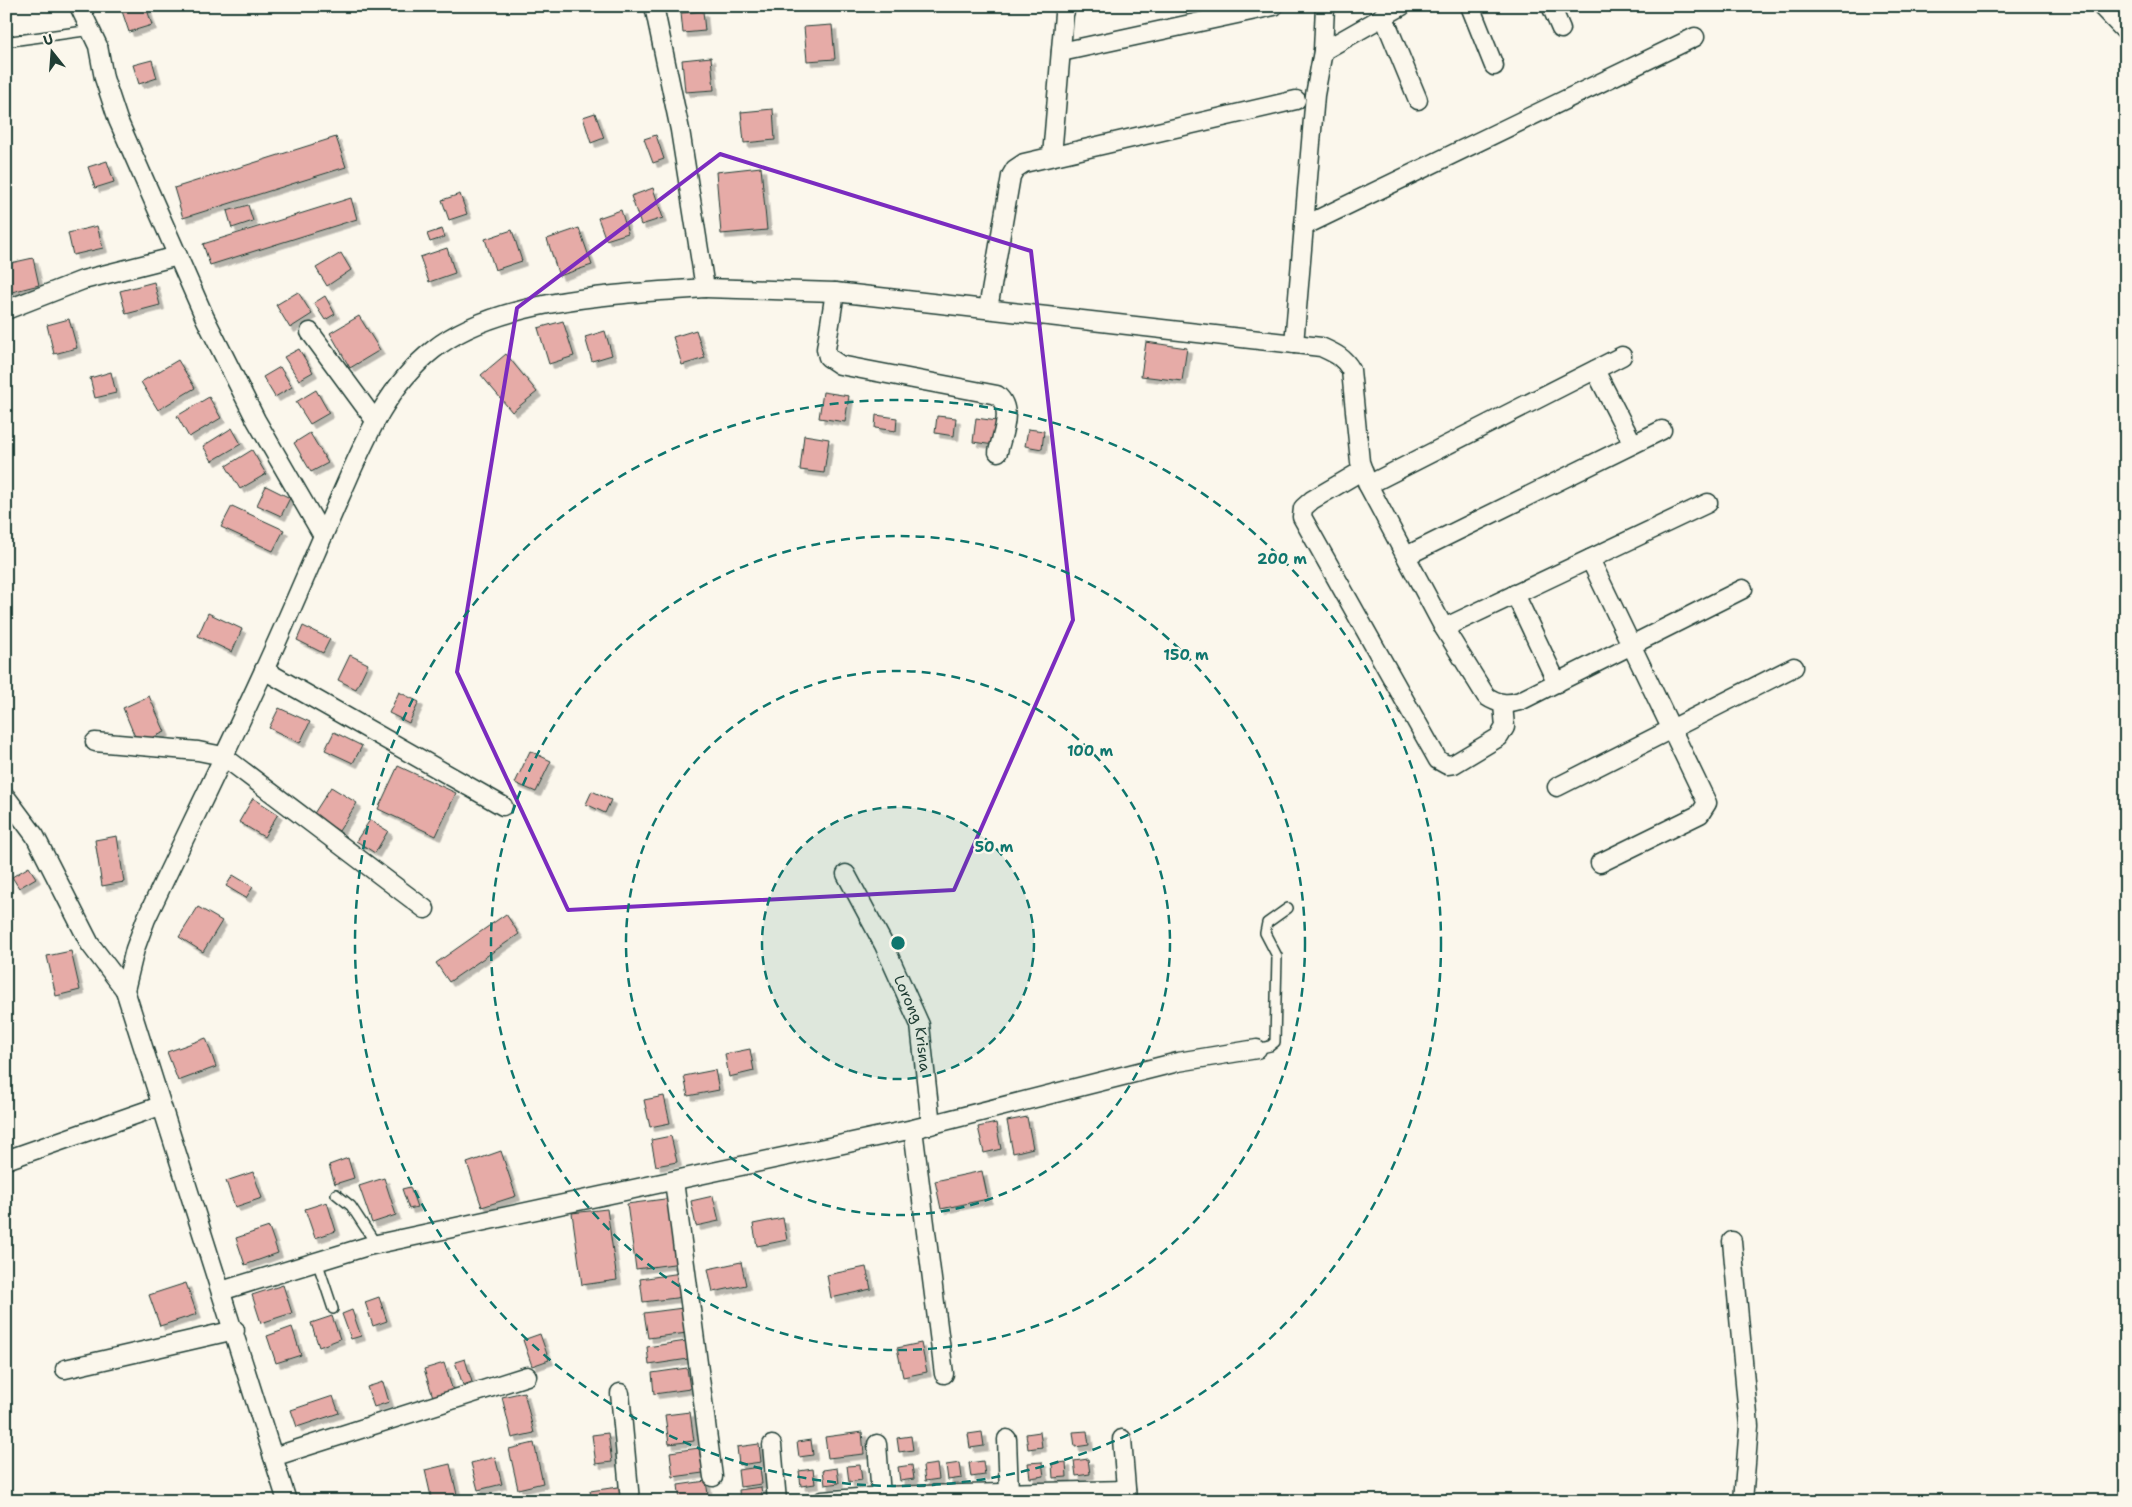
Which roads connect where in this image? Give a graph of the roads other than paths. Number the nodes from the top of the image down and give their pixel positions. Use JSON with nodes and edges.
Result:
{"nodes":[{"id":1,"x":80,"y":6,"type":"edge"},
{"id":2,"x":654,"y":6,"type":"edge"},
{"id":3,"x":1066,"y":6,"type":"edge"},
{"id":4,"x":1274,"y":6,"type":"edge"},
{"id":5,"x":1325,"y":6,"type":"edge"},
{"id":6,"x":1402,"y":6,"type":"edge"},
{"id":7,"x":1470,"y":6,"type":"edge"},
{"id":8,"x":1551,"y":6,"type":"edge"},
{"id":9,"x":2101,"y":6,"type":"edge"},
{"id":10,"x":1384,"y":15,"type":"junction"},
{"id":11,"x":1561,"y":29,"type":"dead end"},
{"id":12,"x":92,"y":30,"type":"junction"},
{"id":13,"x":2126,"y":32,"type":"edge"},
{"id":14,"x":1696,"y":37,"type":"dead end"},
{"id":15,"x":11,"y":41,"type":"dead end"},
{"id":16,"x":1323,"y":51,"type":"junction"},
{"id":17,"x":1061,"y":52,"type":"junction"},
{"id":18,"x":1494,"y":66,"type":"dead end"},
{"id":19,"x":1296,"y":100,"type":"dead end"},
{"id":20,"x":1418,"y":100,"type":"dead end"},
{"id":21,"x":1052,"y":156,"type":"junction"},
{"id":22,"x":1304,"y":226,"type":"junction"},
{"id":23,"x":178,"y":256,"type":"junction"},
{"id":24,"x":706,"y":288,"type":"junction"},
{"id":25,"x":835,"y":292,"type":"junction"},
{"id":26,"x":988,"y":309,"type":"junction"},
{"id":27,"x":6,"y":310,"type":"edge"},
{"id":28,"x":310,"y":332,"type":"dead end"},
{"id":29,"x":1294,"y":344,"type":"junction"},
{"id":30,"x":1622,"y":356,"type":"dead end"},
{"id":31,"x":1595,"y":370,"type":"junction"},
{"id":32,"x":374,"y":419,"type":"junction"},
{"id":33,"x":1662,"y":430,"type":"dead end"},
{"id":34,"x":1633,"y":444,"type":"junction"},
{"id":35,"x":998,"y":452,"type":"dead end"},
{"id":36,"x":1365,"y":477,"type":"junction"},
{"id":37,"x":1708,"y":503,"type":"dead end"},
{"id":38,"x":323,"y":536,"type":"junction"},
{"id":39,"x":1406,"y":556,"type":"junction"},
{"id":40,"x":1590,"y":559,"type":"junction"},
{"id":41,"x":1743,"y":589,"type":"dead end"},
{"id":42,"x":1515,"y":594,"type":"junction"},
{"id":43,"x":1444,"y":628,"type":"junction"},
{"id":44,"x":1632,"y":645,"type":"junction"},
{"id":45,"x":1794,"y":667,"type":"dead end"},
{"id":46,"x":264,"y":670,"type":"junction"},
{"id":47,"x":1557,"y":682,"type":"junction"},
{"id":48,"x":1503,"y":704,"type":"junction"},
{"id":49,"x":1672,"y":728,"type":"junction"},
{"id":50,"x":95,"y":742,"type":"dead end"},
{"id":51,"x":223,"y":756,"type":"junction"},
{"id":52,"x":1557,"y":787,"type":"dead end"},
{"id":53,"x":6,"y":797,"type":"edge"},
{"id":54,"x":503,"y":806,"type":"dead end"},
{"id":55,"x":1600,"y":863,"type":"dead end"},
{"id":56,"x":846,"y":874,"type":"dead end"},
{"id":57,"x":1288,"y":908,"type":"dead end"},
{"id":58,"x":425,"y":909,"type":"dead end"},
{"id":59,"x":125,"y":990,"type":"junction"},
{"id":60,"x":1257,"y":1049,"type":"joint"},
{"id":61,"x":160,"y":1106,"type":"junction"},
{"id":62,"x":931,"y":1125,"type":"junction"},
{"id":63,"x":913,"y":1129,"type":"junction"},
{"id":64,"x":6,"y":1160,"type":"edge"},
{"id":65,"x":674,"y":1181,"type":"junction"},
{"id":66,"x":336,"y":1194,"type":"dead end"},
{"id":67,"x":1732,"y":1241,"type":"dead end"},
{"id":68,"x":376,"y":1244,"type":"junction"},
{"id":69,"x":317,"y":1261,"type":"junction"},
{"id":70,"x":221,"y":1292,"type":"junction"},
{"id":71,"x":333,"y":1309,"type":"dead end"},
{"id":72,"x":234,"y":1330,"type":"junction"},
{"id":73,"x":65,"y":1369,"type":"dead end"},
{"id":74,"x":944,"y":1374,"type":"dead end"},
{"id":75,"x":527,"y":1376,"type":"dead end"},
{"id":76,"x":620,"y":1393,"type":"dead end"},
{"id":77,"x":1122,"y":1438,"type":"dead end"},
{"id":78,"x":1007,"y":1439,"type":"dead end"},
{"id":79,"x":877,"y":1444,"type":"dead end"},
{"id":80,"x":772,"y":1445,"type":"dead end"},
{"id":81,"x":273,"y":1457,"type":"junction"},
{"id":82,"x":713,"y":1477,"type":"dead end"},
{"id":83,"x":1009,"y":1494,"type":"junction"},
{"id":84,"x":881,"y":1496,"type":"junction"},
{"id":85,"x":1127,"y":1496,"type":"edge"},
{"id":86,"x":287,"y":1501,"type":"edge"},
{"id":87,"x":630,"y":1501,"type":"edge"},
{"id":88,"x":777,"y":1501,"type":"edge"},
{"id":89,"x":822,"y":1501,"type":"edge"},
{"id":90,"x":1743,"y":1501,"type":"edge"}],
"edges":[{"from":1,"to":12,"type":"street"},
{"from":2,"to":24,"type":"street"},
{"from":3,"to":17,"type":"street"},
{"from":4,"to":17,"type":"street"},
{"from":5,"to":16,"type":"street"},
{"from":6,"to":10,"type":"street"},
{"from":7,"to":18,"type":"street"},
{"from":8,"to":11,"type":"street"},
{"from":9,"to":13,"type":"street"},
{"from":10,"to":16,"type":"street"},
{"from":10,"to":20,"type":"street"},
{"from":12,"to":15,"type":"lane"},
{"from":12,"to":23,"type":"street"},
{"from":14,"to":22,"type":"street"},
{"from":16,"to":22,"type":"street"},
{"from":17,"to":21,"type":"street"},
{"from":19,"to":21,"type":"street"},
{"from":21,"to":26,"type":"street"},
{"from":22,"to":29,"type":"street"},
{"from":23,"to":27,"type":"street"},
{"from":23,"to":38,"type":"street"},
{"from":24,"to":25,"type":"street"},
{"from":24,"to":32,"type":"street"},
{"from":25,"to":26,"type":"street"},
{"from":25,"to":35,"type":"street"},
{"from":26,"to":29,"type":"street"},
{"from":28,"to":32,"type":"street"},
{"from":29,"to":36,"type":"street"},
{"from":30,"to":31,"type":"street"},
{"from":31,"to":34,"type":"street"},
{"from":31,"to":36,"type":"street"},
{"from":32,"to":38,"type":"street"},
{"from":33,"to":34,"type":"street"},
{"from":34,"to":39,"type":"street"},
{"from":36,"to":39,"type":"street"},
{"from":36,"to":48,"type":"street"},
{"from":37,"to":40,"type":"street"},
{"from":38,"to":46,"type":"street"},
{"from":39,"to":43,"type":"street"},
{"from":40,"to":42,"type":"street"},
{"from":40,"to":44,"type":"street"},
{"from":41,"to":44,"type":"street"},
{"from":42,"to":43,"type":"street"},
{"from":42,"to":47,"type":"street"},
{"from":43,"to":48,"type":"street"},
{"from":44,"to":47,"type":"street"},
{"from":44,"to":49,"type":"street"},
{"from":45,"to":49,"type":"street"},
{"from":46,"to":51,"type":"street"},
{"from":46,"to":54,"type":"street"},
{"from":47,"to":48,"type":"street"},
{"from":49,"to":52,"type":"street"},
{"from":49,"to":55,"type":"street"},
{"from":50,"to":51,"type":"street"},
{"from":51,"to":58,"type":"street"},
{"from":51,"to":59,"type":"street"},
{"from":53,"to":59,"type":"street"},
{"from":56,"to":62,"type":"street","name":"Lorong Krisna"},
{"from":57,"to":60,"type":"lane"},
{"from":59,"to":61,"type":"street"},
{"from":60,"to":62,"type":"street"},
{"from":61,"to":64,"type":"street"},
{"from":61,"to":70,"type":"street"},
{"from":62,"to":63,"type":"street"},
{"from":63,"to":65,"type":"street"},
{"from":63,"to":74,"type":"street"},
{"from":65,"to":68,"type":"street"},
{"from":65,"to":82,"type":"street"},
{"from":66,"to":68,"type":"lane"},
{"from":67,"to":90,"type":"street"},
{"from":68,"to":69,"type":"street"},
{"from":69,"to":70,"type":"street"},
{"from":69,"to":71,"type":"lane"},
{"from":70,"to":72,"type":"street"},
{"from":72,"to":73,"type":"street"},
{"from":72,"to":81,"type":"street"},
{"from":75,"to":81,"type":"street"},
{"from":76,"to":87,"type":"street"},
{"from":77,"to":85,"type":"street"},
{"from":78,"to":83,"type":"street"},
{"from":79,"to":84,"type":"street"},
{"from":80,"to":88,"type":"street"},
{"from":81,"to":86,"type":"street"},
{"from":83,"to":84,"type":"street"},
{"from":83,"to":85,"type":"street"},
{"from":84,"to":89,"type":"street"}]}
